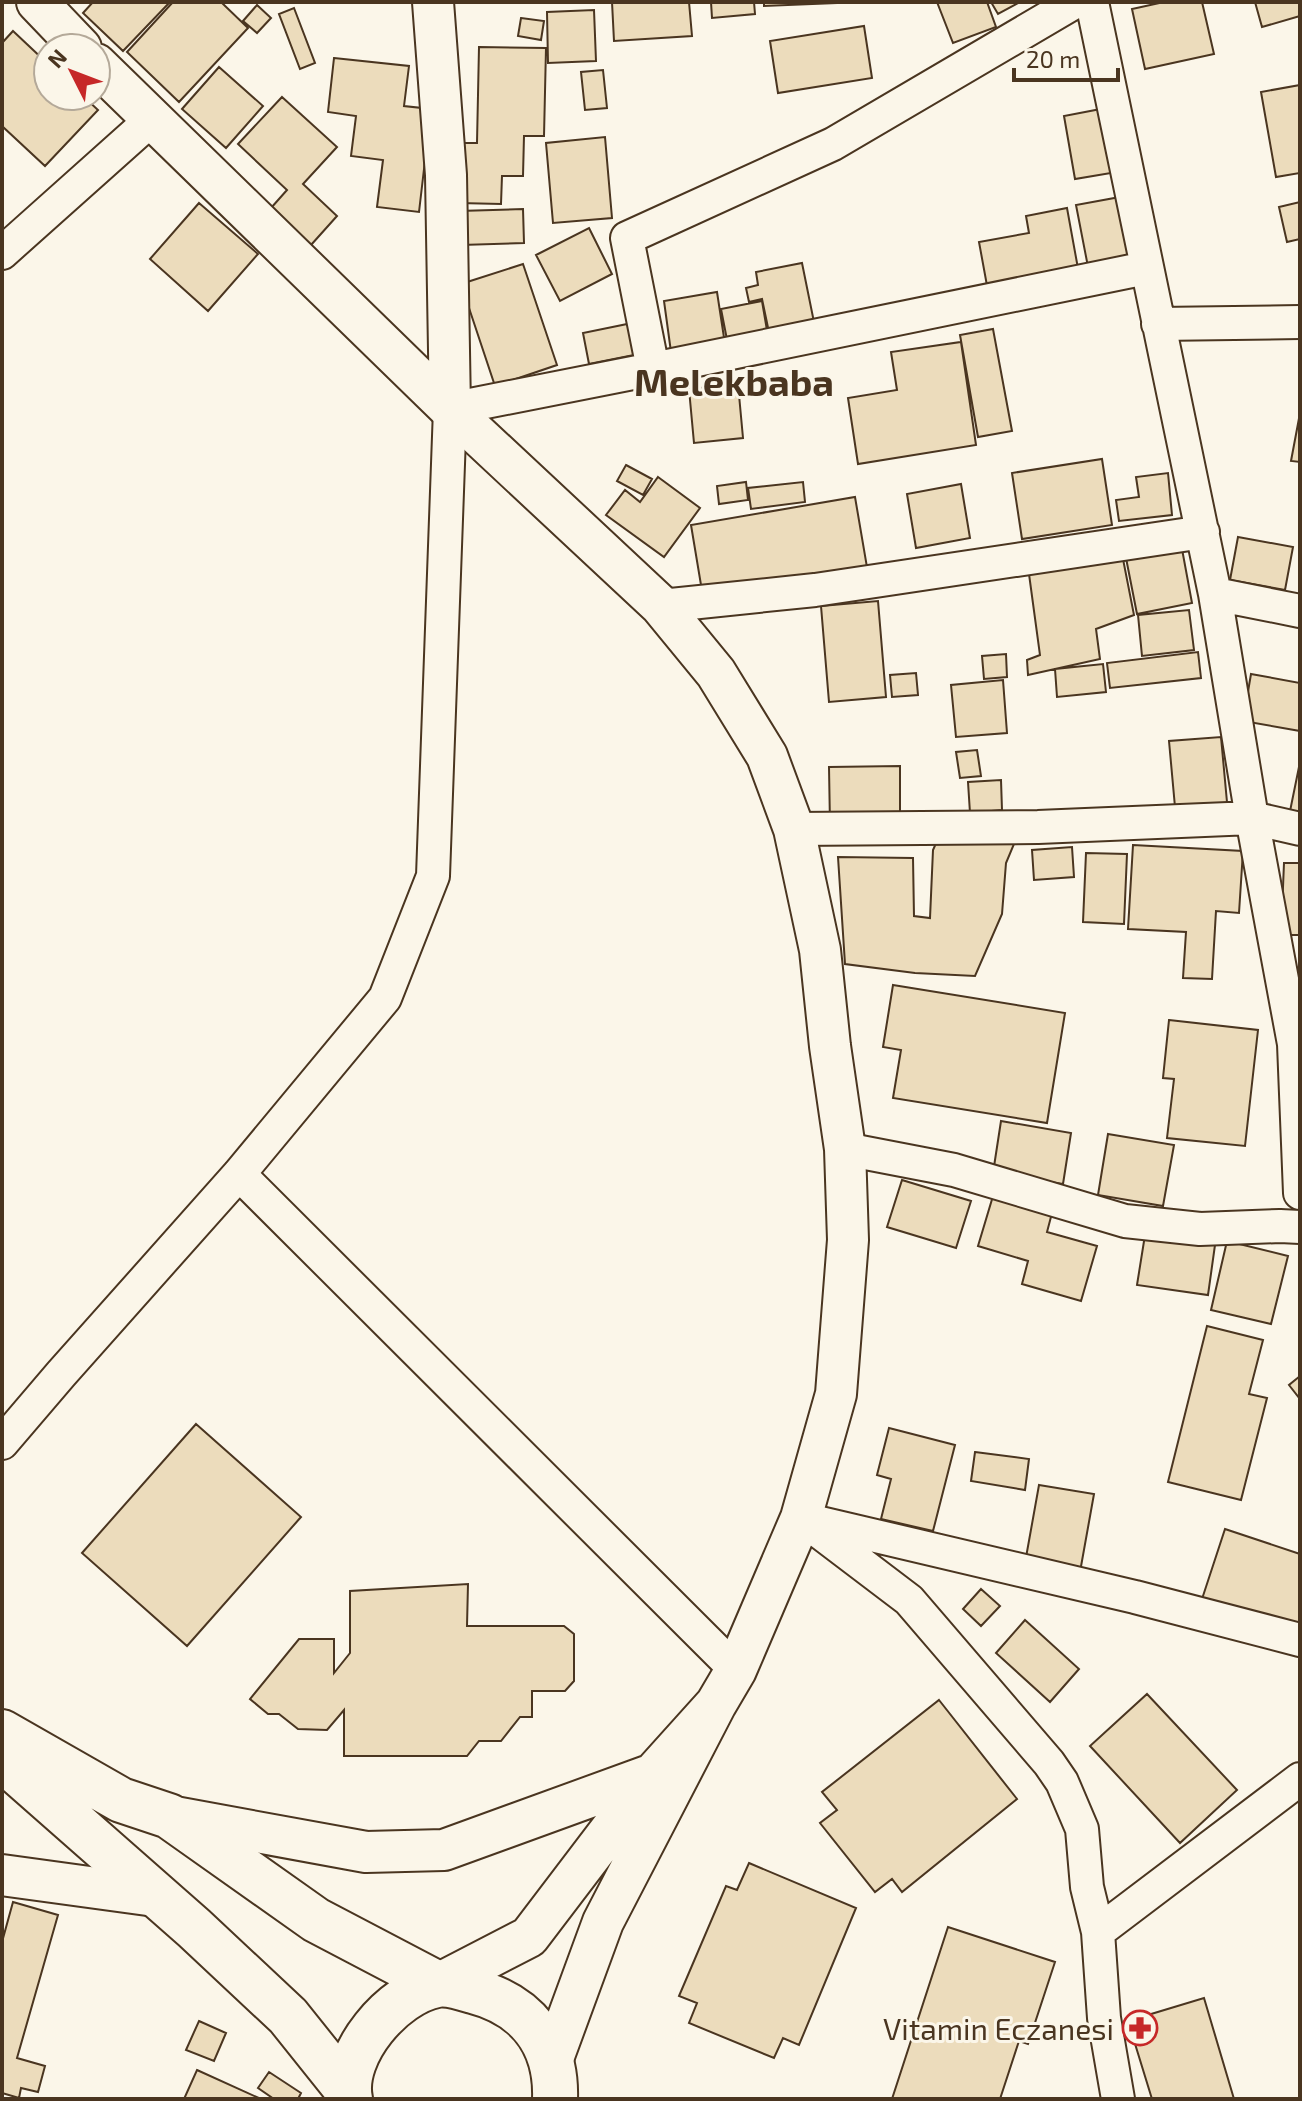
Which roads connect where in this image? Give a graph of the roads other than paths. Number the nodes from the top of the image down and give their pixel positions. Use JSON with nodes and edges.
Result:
{"nodes":[{"id":1,"x":37,"y":2,"type":"edge"},
{"id":2,"x":433,"y":2,"type":"edge"},
{"id":3,"x":1075,"y":2,"type":"edge"},
{"id":4,"x":1092,"y":2,"type":"edge"},
{"id":5,"x":66,"y":32,"type":"edge"},
{"id":6,"x":112,"y":80,"type":"edge"},
{"id":7,"x":152,"y":119,"type":"junction"},
{"id":8,"x":2,"y":253,"type":"edge"},
{"id":9,"x":1146,"y":268,"type":"junction"},
{"id":10,"x":1300,"y":322,"type":"edge"},
{"id":11,"x":1158,"y":324,"type":"junction"},
{"id":12,"x":653,"y":369,"type":"junction"},
{"id":13,"x":450,"y":409,"type":"junction"},
{"id":14,"x":1203,"y":532,"type":"junction"},
{"id":15,"x":1215,"y":594,"type":"junction"},
{"id":16,"x":661,"y":606,"type":"junction"},
{"id":17,"x":1300,"y":611,"type":"edge"},
{"id":18,"x":1252,"y":818,"type":"junction"},
{"id":19,"x":794,"y":829,"type":"junction"},
{"id":20,"x":1300,"y":829,"type":"edge"},
{"id":21,"x":1297,"y":1044,"type":"edge"},
{"id":22,"x":845,"y":1149,"type":"junction"},
{"id":23,"x":239,"y":1174,"type":"junction"},
{"id":24,"x":1300,"y":1193,"type":"edge"},
{"id":25,"x":1300,"y":1227,"type":"edge"},
{"id":26,"x":2,"y":1443,"type":"edge"},
{"id":27,"x":801,"y":1518,"type":"junction"},
{"id":28,"x":1300,"y":1640,"type":"edge"},
{"id":29,"x":736,"y":1670,"type":"junction"},
{"id":30,"x":716,"y":1704,"type":"junction"},
{"id":31,"x":2,"y":1732,"type":"edge"},
{"id":32,"x":2,"y":1759,"type":"edge"},
{"id":33,"x":653,"y":1774,"type":"junction"},
{"id":34,"x":1300,"y":1779,"type":"edge"},
{"id":35,"x":169,"y":1816,"type":"junction"},
{"id":36,"x":2,"y":1875,"type":"edge"},
{"id":37,"x":155,"y":1896,"type":"junction"},
{"id":38,"x":1098,"y":1932,"type":"junction"},
{"id":39,"x":438,"y":1984,"type":"junction"},
{"id":40,"x":557,"y":2084,"type":"edge"},
{"id":41,"x":347,"y":2096,"type":"edge"},
{"id":42,"x":1118,"y":2099,"type":"edge"}],
"edges":[{"from":1,"to":5,"type":"street"},
{"from":2,"to":13,"type":"street"},
{"from":3,"to":12,"type":"street"},
{"from":4,"to":9,"type":"street"},
{"from":6,"to":7,"type":"street"},
{"from":7,"to":8,"type":"street"},
{"from":7,"to":13,"type":"street"},
{"from":9,"to":11,"type":"street"},
{"from":9,"to":12,"type":"street"},
{"from":10,"to":11,"type":"street"},
{"from":11,"to":14,"type":"street"},
{"from":12,"to":13,"type":"street"},
{"from":13,"to":16,"type":"street"},
{"from":13,"to":23,"type":"street"},
{"from":14,"to":15,"type":"street"},
{"from":14,"to":16,"type":"street"},
{"from":15,"to":17,"type":"street"},
{"from":15,"to":18,"type":"street"},
{"from":16,"to":19,"type":"street"},
{"from":18,"to":19,"type":"street"},
{"from":18,"to":20,"type":"street"},
{"from":18,"to":21,"type":"street"},
{"from":19,"to":22,"type":"street"},
{"from":21,"to":24,"type":"street"},
{"from":22,"to":25,"type":"street"},
{"from":22,"to":27,"type":"street"},
{"from":23,"to":26,"type":"street"},
{"from":23,"to":29,"type":"street"},
{"from":27,"to":28,"type":"street"},
{"from":27,"to":29,"type":"street"},
{"from":27,"to":38,"type":"street"},
{"from":29,"to":30,"type":"street"},
{"from":30,"to":33,"type":"street"},
{"from":30,"to":40,"type":"street"},
{"from":31,"to":35,"type":"main road"},
{"from":32,"to":37,"type":"main road"},
{"from":33,"to":35,"type":"street"},
{"from":33,"to":39,"type":"street"},
{"from":34,"to":38,"type":"street"},
{"from":35,"to":39,"type":"main road"},
{"from":36,"to":37,"type":"street"},
{"from":37,"to":41,"type":"main road"},
{"from":38,"to":42,"type":"street"},
{"from":39,"to":40,"type":"main road"},
{"from":39,"to":41,"type":"main road"}]}
